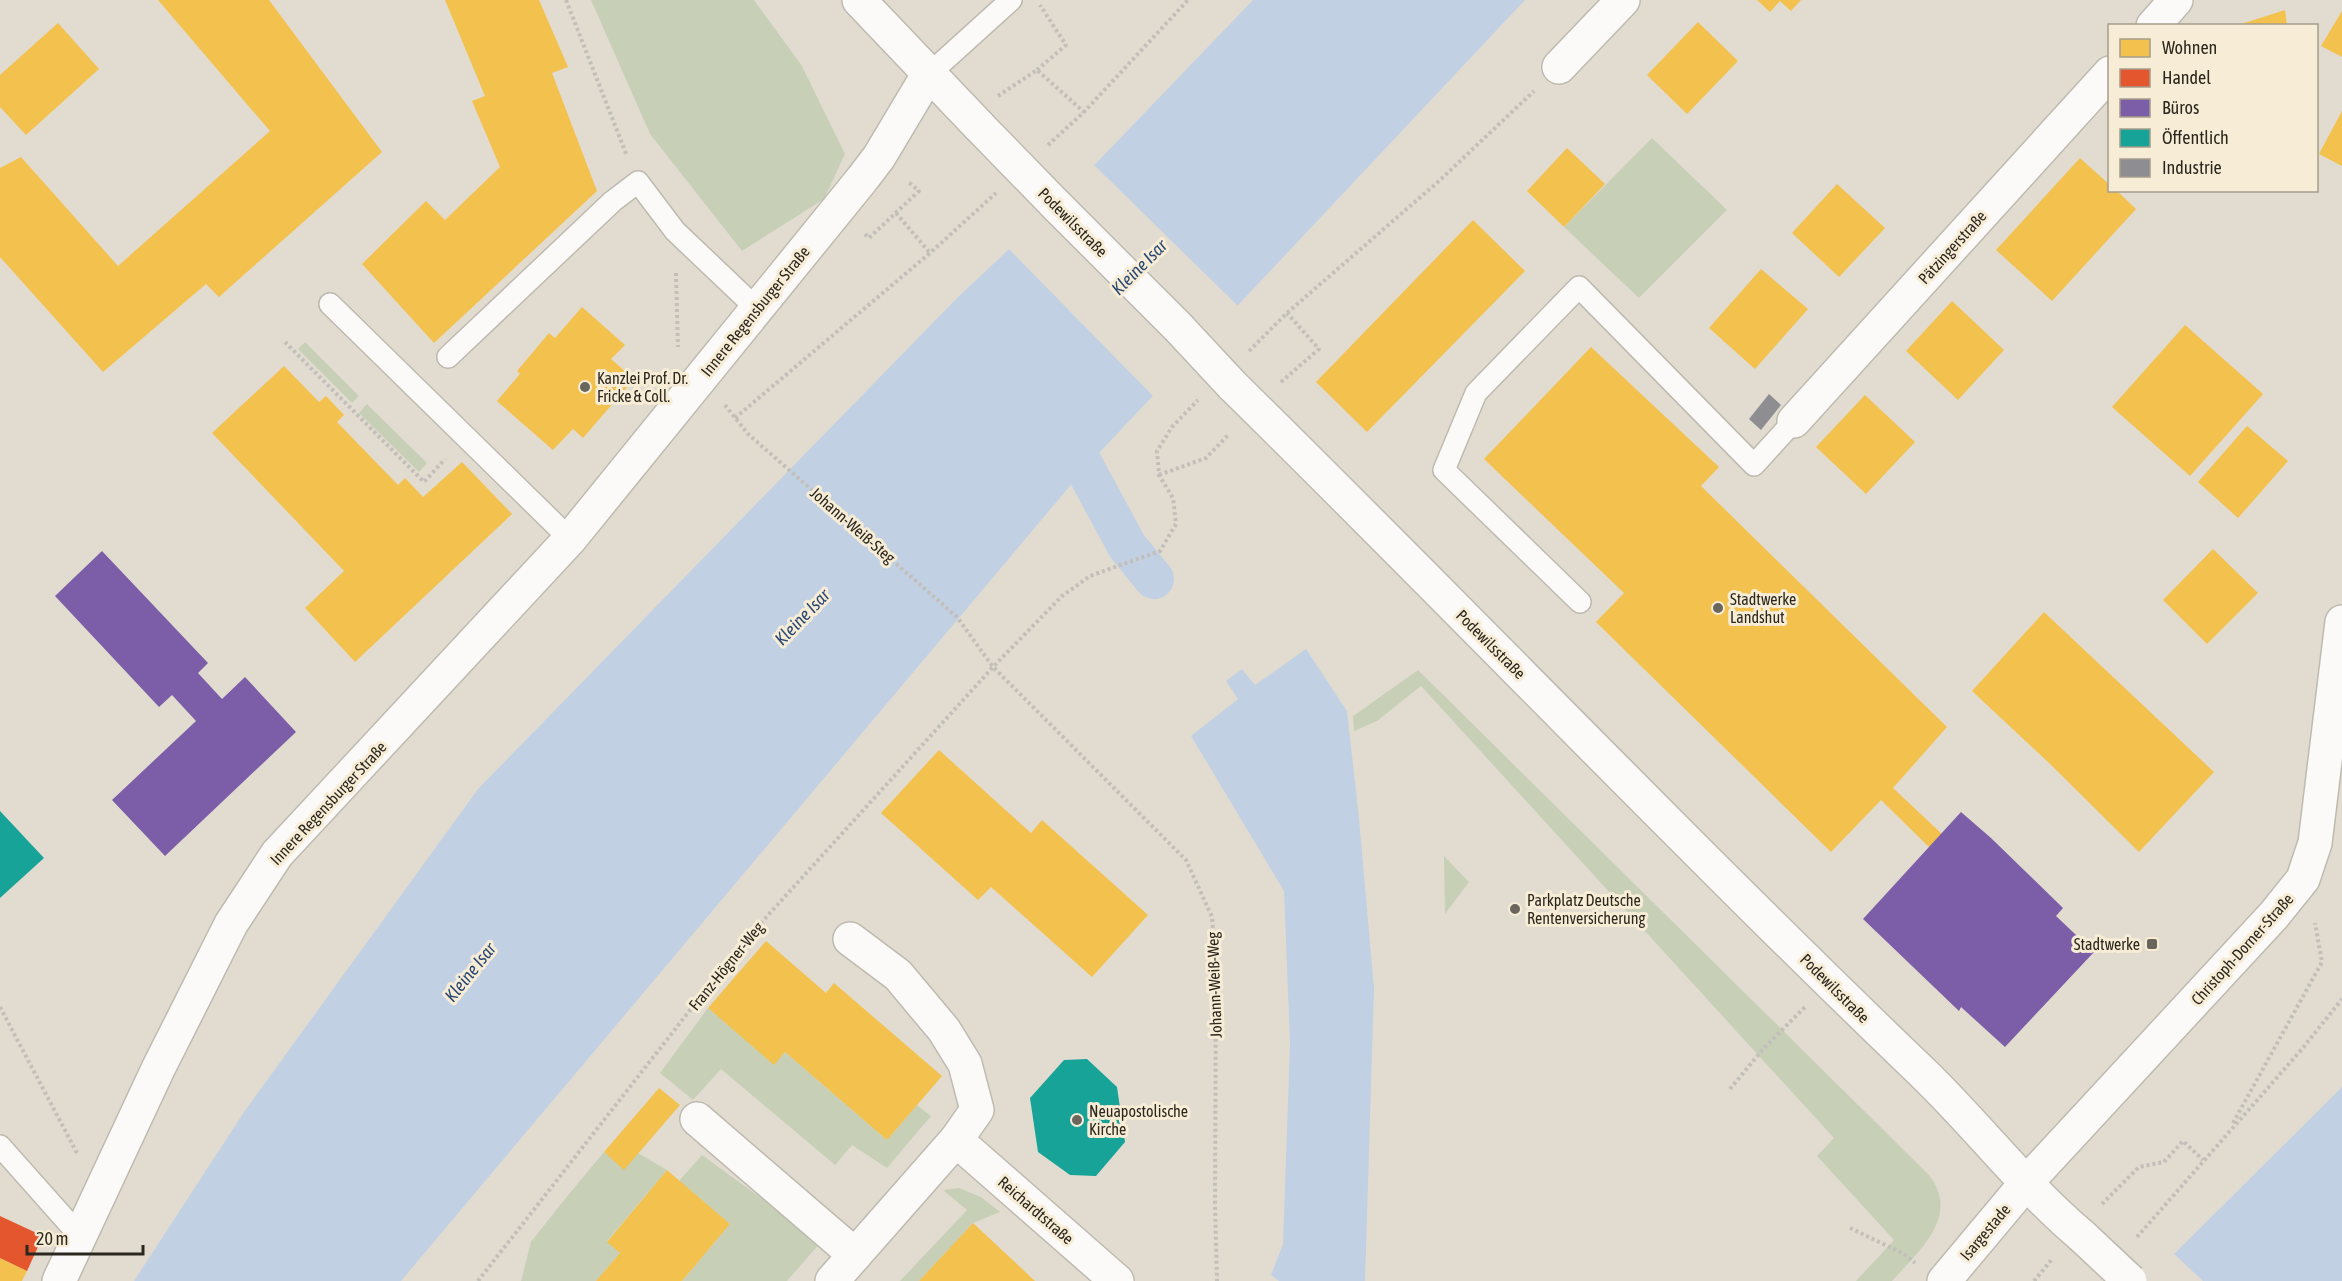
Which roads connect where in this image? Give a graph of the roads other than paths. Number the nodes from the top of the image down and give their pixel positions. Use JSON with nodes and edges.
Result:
{"nodes":[{"id":1,"x":859,"y":0,"type":"edge"},
{"id":2,"x":1011,"y":0,"type":"edge"},
{"id":3,"x":1623,"y":0,"type":"edge"},
{"id":4,"x":2176,"y":0,"type":"edge"},
{"id":5,"x":2155,"y":24,"type":"edge"},
{"id":6,"x":1560,"y":67,"type":"road end"},
{"id":7,"x":928,"y":75,"type":"junction"},
{"id":8,"x":2108,"y":75,"type":"edge"},
{"id":9,"x":330,"y":304,"type":"dead end"},
{"id":10,"x":756,"y":308,"type":"junction"},
{"id":11,"x":448,"y":357,"type":"dead end"},
{"id":12,"x":1794,"y":421,"type":"joint"},
{"id":13,"x":570,"y":539,"type":"junction"},
{"id":14,"x":1580,"y":602,"type":"dead end"},
{"id":15,"x":2342,"y":622,"type":"edge"},
{"id":16,"x":850,"y":939,"type":"dead end"},
{"id":17,"x":697,"y":1119,"type":"dead end"},
{"id":18,"x":956,"y":1140,"type":"junction"},
{"id":19,"x":0,"y":1146,"type":"edge"},
{"id":20,"x":2026,"y":1183,"type":"junction"},
{"id":21,"x":80,"y":1236,"type":"junction"},
{"id":22,"x":855,"y":1255,"type":"junction"},
{"id":23,"x":1932,"y":1274,"type":"edge"},
{"id":24,"x":58,"y":1281,"type":"edge"},
{"id":25,"x":832,"y":1281,"type":"edge"},
{"id":26,"x":1117,"y":1281,"type":"edge"},
{"id":27,"x":2130,"y":1281,"type":"edge"}],
"edges":[{"from":1,"to":7,"type":"street","name":"Podewilsstraße"},
{"from":2,"to":7,"type":"lane"},
{"from":3,"to":6,"type":"street"},
{"from":4,"to":5,"type":"street"},
{"from":7,"to":10,"type":"street","name":"Innere Regensburger Straße"},
{"from":7,"to":20,"type":"street","name":"Podewilsstraße","bridge":true},
{"from":8,"to":12,"type":"street","name":"Pätzingerstraße"},
{"from":9,"to":13,"type":"lane"},
{"from":10,"to":11,"type":"lane"},
{"from":10,"to":13,"type":"street","name":"Innere Regensburger Straße"},
{"from":12,"to":14,"type":"lane"},
{"from":13,"to":21,"type":"street","name":"Innere Regensburger Straße"},
{"from":15,"to":20,"type":"street","name":"Christoph-Dorner-Straße"},
{"from":16,"to":18,"type":"street"},
{"from":17,"to":22,"type":"street"},
{"from":18,"to":22,"type":"street"},
{"from":18,"to":26,"type":"street","name":"Reichardtstraße"},
{"from":19,"to":21,"type":"lane"},
{"from":20,"to":23,"type":"street","name":"Isargestade"},
{"from":20,"to":27,"type":"street","name":"Podewilsstraße","bridge":true},
{"from":21,"to":24,"type":"street","name":"Innere Regensburger Straße"},
{"from":22,"to":25,"type":"street"}]}
